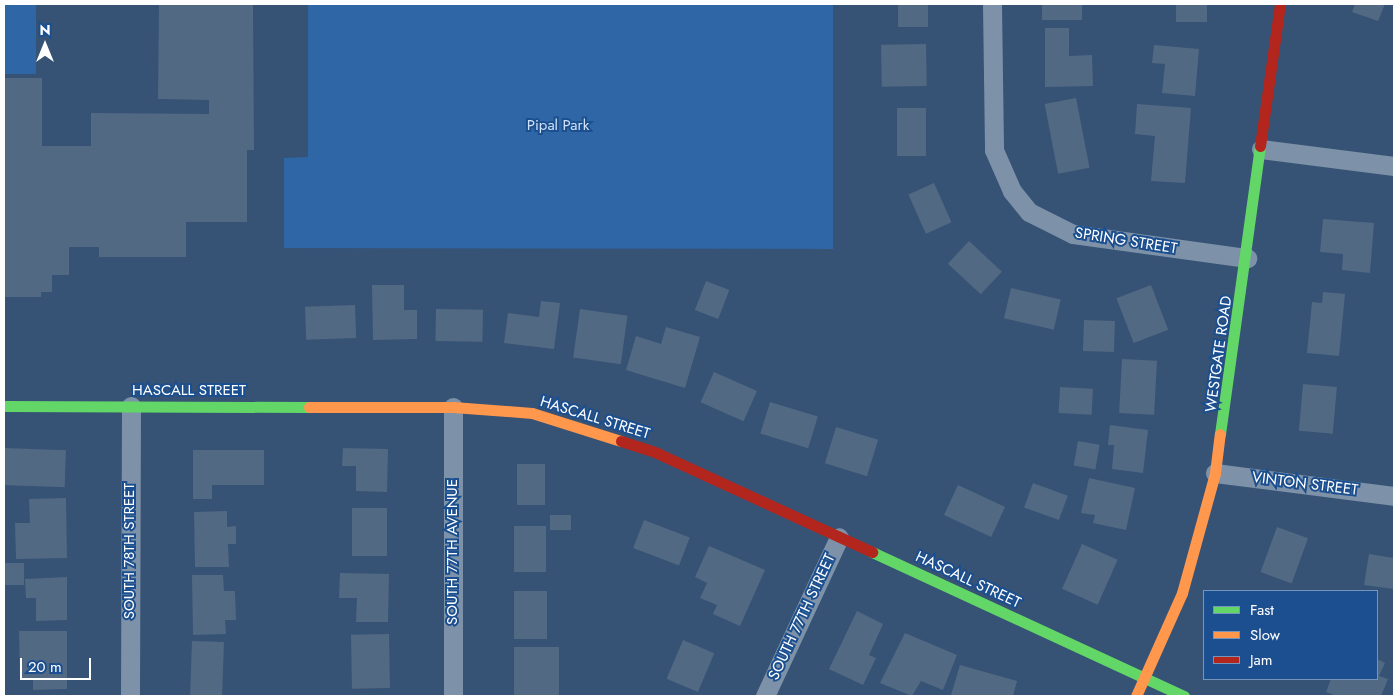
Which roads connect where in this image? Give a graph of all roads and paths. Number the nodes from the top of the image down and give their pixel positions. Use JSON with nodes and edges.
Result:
{"nodes":[{"id":1,"x":992,"y":4,"type":"edge"},
{"id":2,"x":1280,"y":4,"type":"edge"},
{"id":3,"x":1262,"y":149,"type":"junction"},
{"id":4,"x":1394,"y":166,"type":"edge"},
{"id":5,"x":1247,"y":258,"type":"junction"},
{"id":6,"x":4,"y":406,"type":"edge"},
{"id":7,"x":130,"y":406,"type":"junction"},
{"id":8,"x":453,"y":407,"type":"junction"},
{"id":9,"x":1215,"y":473,"type":"junction"},
{"id":10,"x":1394,"y":496,"type":"edge"},
{"id":11,"x":838,"y":537,"type":"junction"},
{"id":12,"x":1144,"y":678,"type":"junction"},
{"id":13,"x":130,"y":696,"type":"edge"},
{"id":14,"x":453,"y":696,"type":"edge"},
{"id":15,"x":766,"y":696,"type":"edge"},
{"id":16,"x":1136,"y":696,"type":"edge"},
{"id":17,"x":1184,"y":696,"type":"edge"}],
"edges":[{"from":1,"to":5,"type":"street","name":"SPRING STREET"},
{"from":2,"to":3,"type":"street","name":"WESTGATE ROAD"},
{"from":3,"to":4,"type":"street"},
{"from":3,"to":5,"type":"street","name":"WESTGATE ROAD"},
{"from":5,"to":9,"type":"street","name":"WESTGATE ROAD"},
{"from":6,"to":7,"type":"street","name":"HASCALL STREET"},
{"from":7,"to":8,"type":"street","name":"HASCALL STREET"},
{"from":7,"to":13,"type":"street","name":"SOUTH 78TH STREET"},
{"from":8,"to":11,"type":"street","name":"HASCALL STREET"},
{"from":8,"to":14,"type":"street","name":"SOUTH 77TH AVENUE"},
{"from":9,"to":10,"type":"street","name":"VINTON STREET"},
{"from":9,"to":12,"type":"street","name":"WESTGATE ROAD"},
{"from":11,"to":12,"type":"street","name":"HASCALL STREET"},
{"from":11,"to":15,"type":"street","name":"SOUTH 77TH STREET"},
{"from":12,"to":16,"type":"street","name":"WESTGATE ROAD"},
{"from":12,"to":17,"type":"street","name":"HASCALL STREET"}]}
